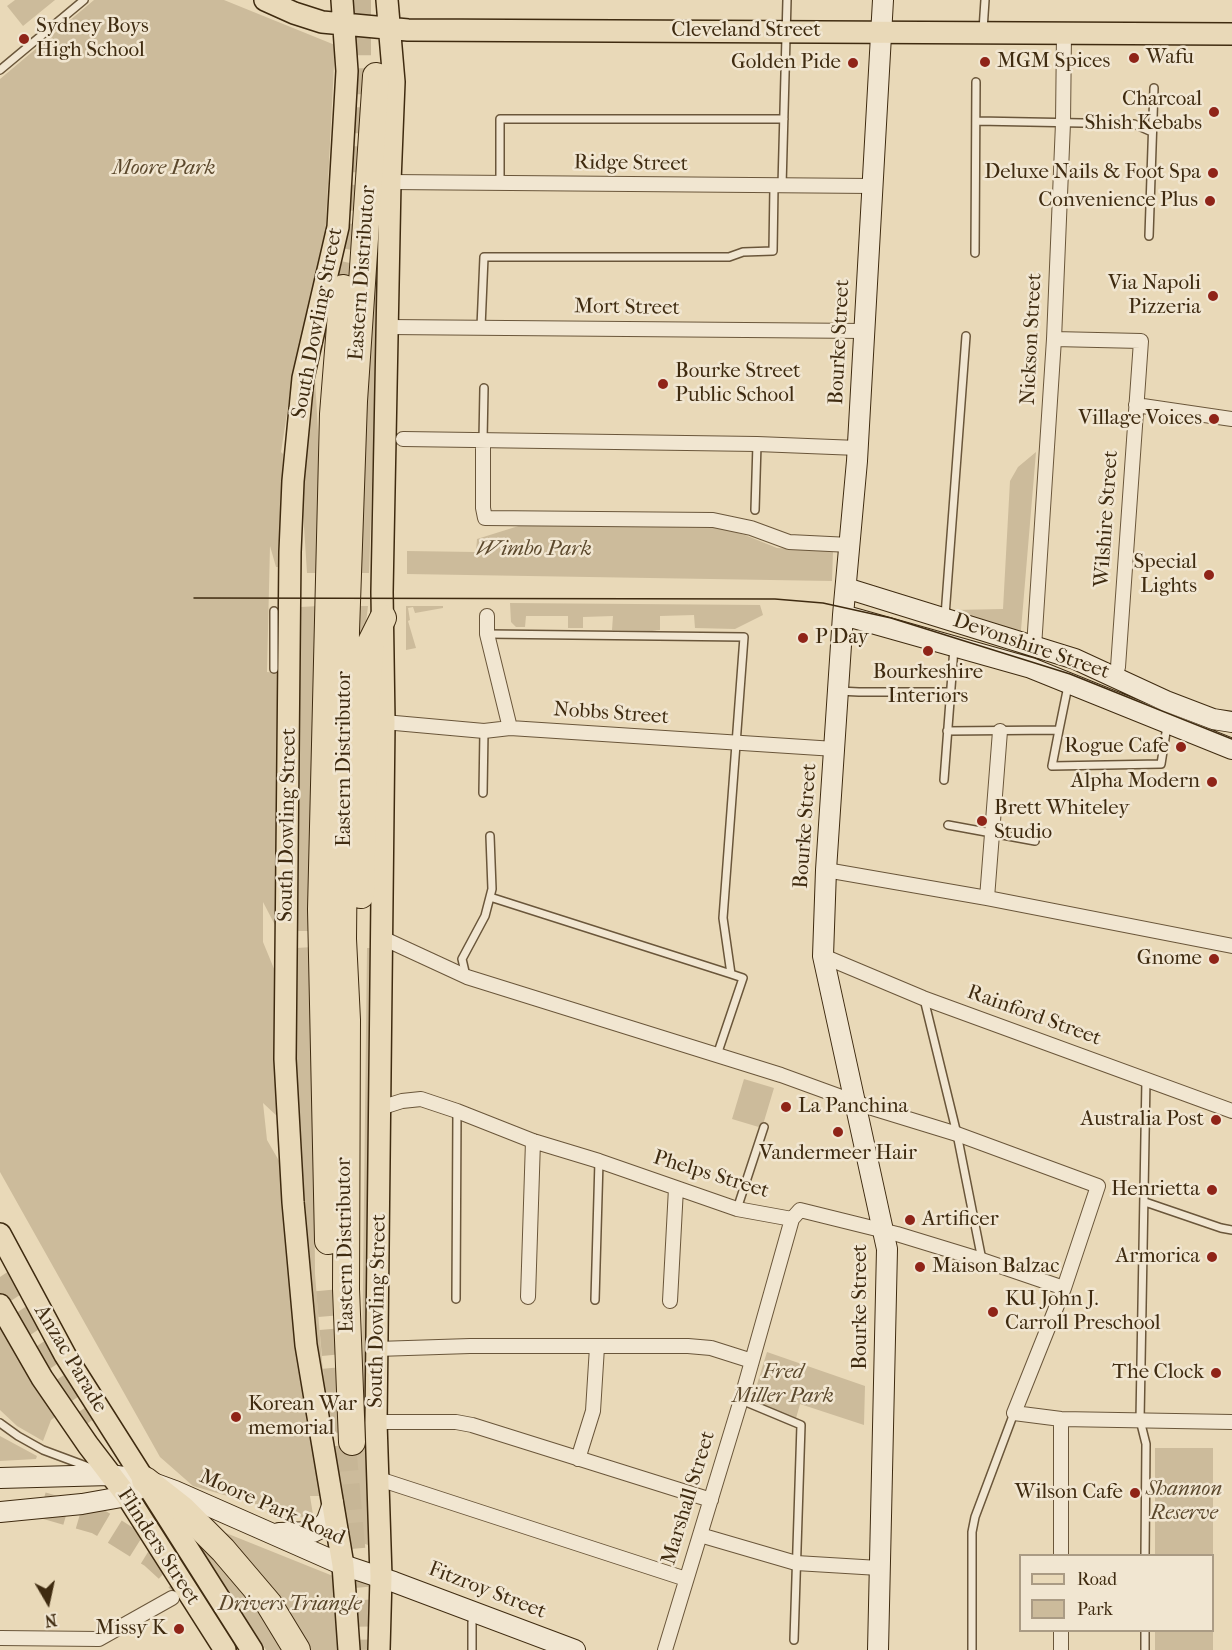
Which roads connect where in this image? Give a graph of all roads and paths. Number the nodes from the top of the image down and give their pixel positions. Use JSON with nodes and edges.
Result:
{"nodes":[{"id":1,"x":84,"y":0,"type":"edge"},
{"id":2,"x":265,"y":0,"type":"edge"},
{"id":3,"x":342,"y":0,"type":"edge"},
{"id":4,"x":387,"y":0,"type":"edge"},
{"id":5,"x":788,"y":0,"type":"edge"},
{"id":6,"x":883,"y":0,"type":"edge"},
{"id":7,"x":985,"y":0,"type":"edge"},
{"id":8,"x":345,"y":24,"type":"junction"},
{"id":9,"x":390,"y":29,"type":"junction"},
{"id":10,"x":786,"y":32,"type":"junction"},
{"id":11,"x":882,"y":32,"type":"junction"},
{"id":12,"x":983,"y":32,"type":"junction"},
{"id":13,"x":1064,"y":33,"type":"junction"},
{"id":14,"x":1232,"y":34,"type":"edge"},
{"id":15,"x":0,"y":70,"type":"edge"},
{"id":16,"x":376,"y":76,"type":"dead end"},
{"id":17,"x":976,"y":82,"type":"dead end"},
{"id":18,"x":1154,"y":88,"type":"dead end"},
{"id":19,"x":784,"y":119,"type":"junction"},
{"id":20,"x":977,"y":121,"type":"junction"},
{"id":21,"x":1064,"y":123,"type":"junction"},
{"id":22,"x":1152,"y":132,"type":"junction"},
{"id":23,"x":390,"y":182,"type":"junction"},
{"id":24,"x":500,"y":183,"type":"junction"},
{"id":25,"x":778,"y":186,"type":"junction"},
{"id":26,"x":872,"y":186,"type":"junction"},
{"id":27,"x":1149,"y":236,"type":"dead end"},
{"id":28,"x":975,"y":253,"type":"dead end"},
{"id":29,"x":343,"y":288,"type":"tunnel mouth"},
{"id":30,"x":388,"y":327,"type":"junction"},
{"id":31,"x":481,"y":327,"type":"junction"},
{"id":32,"x":865,"y":331,"type":"junction"},
{"id":33,"x":966,"y":336,"type":"dead end"},
{"id":34,"x":1054,"y":339,"type":"junction"},
{"id":35,"x":484,"y":388,"type":"dead end"},
{"id":36,"x":1137,"y":405,"type":"junction"},
{"id":37,"x":1232,"y":419,"type":"edge"},
{"id":38,"x":403,"y":440,"type":"dead end"},
{"id":39,"x":483,"y":440,"type":"junction"},
{"id":40,"x":757,"y":444,"type":"junction"},
{"id":41,"x":858,"y":448,"type":"junction"},
{"id":42,"x":755,"y":510,"type":"dead end"},
{"id":43,"x":850,"y":545,"type":"junction"},
{"id":44,"x":846,"y":588,"type":"junction"},
{"id":45,"x":274,"y":610,"type":"dead end"},
{"id":46,"x":843,"y":615,"type":"junction"},
{"id":47,"x":487,"y":616,"type":"dead end"},
{"id":48,"x":383,"y":618,"type":"junction"},
{"id":49,"x":945,"y":618,"type":"junction"},
{"id":50,"x":486,"y":634,"type":"junction"},
{"id":51,"x":282,"y":637,"type":"junction"},
{"id":52,"x":954,"y":646,"type":"junction"},
{"id":53,"x":1034,"y":647,"type":"junction"},
{"id":54,"x":274,"y":669,"type":"dead end"},
{"id":55,"x":1115,"y":678,"type":"junction"},
{"id":56,"x":1069,"y":683,"type":"junction"},
{"id":57,"x":839,"y":691,"type":"junction"},
{"id":58,"x":950,"y":692,"type":"junction"},
{"id":59,"x":384,"y":722,"type":"junction"},
{"id":60,"x":1232,"y":722,"type":"edge"},
{"id":61,"x":1167,"y":724,"type":"junction"},
{"id":62,"x":510,"y":728,"type":"junction"},
{"id":63,"x":1059,"y":730,"type":"junction"},
{"id":64,"x":484,"y":731,"type":"junction"},
{"id":65,"x":947,"y":731,"type":"junction"},
{"id":66,"x":1000,"y":731,"type":"junction"},
{"id":67,"x":737,"y":742,"type":"junction"},
{"id":68,"x":835,"y":749,"type":"junction"},
{"id":69,"x":1232,"y":749,"type":"edge"},
{"id":70,"x":944,"y":780,"type":"dead end"},
{"id":71,"x":483,"y":793,"type":"dead end"},
{"id":72,"x":948,"y":825,"type":"dead end"},
{"id":73,"x":992,"y":833,"type":"junction"},
{"id":74,"x":490,"y":836,"type":"dead end"},
{"id":75,"x":1035,"y":841,"type":"dead end"},
{"id":76,"x":826,"y":870,"type":"junction"},
{"id":77,"x":490,"y":897,"type":"junction"},
{"id":78,"x":987,"y":898,"type":"junction"},
{"id":79,"x":389,"y":941,"type":"dead end"},
{"id":80,"x":1232,"y":946,"type":"edge"},
{"id":81,"x":823,"y":956,"type":"junction"},
{"id":82,"x":731,"y":974,"type":"junction"},
{"id":83,"x":467,"y":976,"type":"junction"},
{"id":84,"x":924,"y":998,"type":"junction"},
{"id":85,"x":347,"y":1020,"type":"junction"},
{"id":86,"x":717,"y":1055,"type":"junction"},
{"id":87,"x":1146,"y":1079,"type":"junction"},
{"id":88,"x":854,"y":1101,"type":"junction"},
{"id":89,"x":380,"y":1108,"type":"junction"},
{"id":90,"x":457,"y":1111,"type":"junction"},
{"id":91,"x":1232,"y":1111,"type":"edge"},
{"id":92,"x":764,"y":1127,"type":"dead end"},
{"id":93,"x":957,"y":1134,"type":"junction"},
{"id":94,"x":533,"y":1141,"type":"junction"},
{"id":95,"x":599,"y":1161,"type":"junction"},
{"id":96,"x":676,"y":1188,"type":"junction"},
{"id":97,"x":1145,"y":1203,"type":"junction"},
{"id":98,"x":737,"y":1209,"type":"junction"},
{"id":99,"x":792,"y":1219,"type":"junction"},
{"id":100,"x":1232,"y":1230,"type":"edge"},
{"id":101,"x":884,"y":1231,"type":"junction"},
{"id":102,"x":0,"y":1234,"type":"edge"},
{"id":103,"x":982,"y":1260,"type":"junction"},
{"id":104,"x":1064,"y":1287,"type":"junction"},
{"id":105,"x":329,"y":1290,"type":"tunnel mouth"},
{"id":106,"x":528,"y":1297,"type":"dead end"},
{"id":107,"x":456,"y":1299,"type":"dead end"},
{"id":108,"x":595,"y":1300,"type":"dead end"},
{"id":109,"x":670,"y":1301,"type":"dead end"},
{"id":110,"x":0,"y":1305,"type":"edge"},
{"id":111,"x":597,"y":1347,"type":"junction"},
{"id":112,"x":377,"y":1349,"type":"junction"},
{"id":113,"x":752,"y":1361,"type":"junction"},
{"id":114,"x":741,"y":1400,"type":"junction"},
{"id":115,"x":1014,"y":1413,"type":"junction"},
{"id":116,"x":1061,"y":1419,"type":"junction"},
{"id":117,"x":1140,"y":1420,"type":"junction"},
{"id":118,"x":376,"y":1422,"type":"junction"},
{"id":119,"x":1232,"y":1422,"type":"edge"},
{"id":120,"x":0,"y":1423,"type":"edge"},
{"id":121,"x":352,"y":1442,"type":"dead end"},
{"id":122,"x":578,"y":1459,"type":"junction"},
{"id":123,"x":110,"y":1475,"type":"junction"},
{"id":124,"x":0,"y":1478,"type":"edge"},
{"id":125,"x":379,"y":1479,"type":"junction"},
{"id":126,"x":136,"y":1488,"type":"junction"},
{"id":127,"x":711,"y":1500,"type":"junction"},
{"id":128,"x":333,"y":1503,"type":"junction"},
{"id":129,"x":0,"y":1512,"type":"edge"},
{"id":130,"x":273,"y":1533,"type":"junction"},
{"id":131,"x":700,"y":1535,"type":"junction"},
{"id":132,"x":1061,"y":1554,"type":"edge"},
{"id":133,"x":1145,"y":1554,"type":"edge"},
{"id":134,"x":796,"y":1563,"type":"junction"},
{"id":135,"x":343,"y":1565,"type":"junction"},
{"id":136,"x":879,"y":1568,"type":"junction"},
{"id":137,"x":381,"y":1577,"type":"junction"},
{"id":138,"x":686,"y":1579,"type":"junction"},
{"id":139,"x":172,"y":1598,"type":"dead end"},
{"id":140,"x":474,"y":1613,"type":"junction"},
{"id":141,"x":1061,"y":1632,"type":"edge"},
{"id":142,"x":1145,"y":1632,"type":"edge"},
{"id":143,"x":0,"y":1638,"type":"edge"},
{"id":144,"x":794,"y":1640,"type":"dead end"},
{"id":145,"x":99,"y":1644,"type":"edge"},
{"id":146,"x":567,"y":1649,"type":"edge"},
{"id":147,"x":225,"y":1650,"type":"edge"},
{"id":148,"x":252,"y":1650,"type":"edge"},
{"id":149,"x":297,"y":1650,"type":"edge"},
{"id":150,"x":349,"y":1650,"type":"edge"},
{"id":151,"x":379,"y":1650,"type":"edge"},
{"id":152,"x":472,"y":1650,"type":"edge"},
{"id":153,"x":665,"y":1650,"type":"edge"},
{"id":154,"x":878,"y":1650,"type":"edge"},
{"id":155,"x":972,"y":1650,"type":"edge"},
{"id":156,"x":1061,"y":1650,"type":"edge"},
{"id":157,"x":1145,"y":1650,"type":"edge"}],
"edges":[{"from":1,"to":15,"type":"lane"},
{"from":2,"to":8,"type":"main road","name":"Cleveland Street"},
{"from":3,"to":8,"type":"main road","name":"South Dowling Street"},
{"from":4,"to":9,"type":"main road","name":"South Dowling Street"},
{"from":5,"to":10,"type":"lane"},
{"from":6,"to":11,"type":"street","name":"Bourke Street"},
{"from":7,"to":12,"type":"lane"},
{"from":8,"to":9,"type":"main road","name":"Cleveland Street"},
{"from":8,"to":51,"type":"main road","name":"South Dowling Street"},
{"from":9,"to":10,"type":"main road","name":"Cleveland Street"},
{"from":9,"to":23,"type":"main road","name":"South Dowling Street"},
{"from":10,"to":11,"type":"main road","name":"Cleveland Street"},
{"from":10,"to":19,"type":"lane"},
{"from":11,"to":12,"type":"main road","name":"Cleveland Street"},
{"from":11,"to":26,"type":"street","name":"Bourke Street"},
{"from":12,"to":13,"type":"main road","name":"Cleveland Street"},
{"from":13,"to":14,"type":"main road","name":"Cleveland Street"},
{"from":13,"to":21,"type":"street","name":"Nickson Street"},
{"from":16,"to":85,"type":"highway","name":"Eastern Distributor"},
{"from":17,"to":20,"type":"lane"},
{"from":18,"to":22,"type":"lane"},
{"from":19,"to":24,"type":"lane"},
{"from":19,"to":25,"type":"lane"},
{"from":20,"to":21,"type":"lane"},
{"from":20,"to":28,"type":"lane"},
{"from":21,"to":22,"type":"lane"},
{"from":21,"to":34,"type":"street","name":"Nickson Street"},
{"from":22,"to":27,"type":"lane"},
{"from":23,"to":24,"type":"street","name":"Ridge Street"},
{"from":23,"to":30,"type":"main road","name":"South Dowling Street"},
{"from":24,"to":25,"type":"street","name":"Ridge Street"},
{"from":25,"to":26,"type":"street","name":"Ridge Street"},
{"from":25,"to":31,"type":"lane"},
{"from":26,"to":32,"type":"street","name":"Bourke Street"},
{"from":29,"to":105,"type":"highway","name":"Eastern Distributor"},
{"from":30,"to":31,"type":"street","name":"Mort Street"},
{"from":30,"to":48,"type":"main road","name":"South Dowling Street"},
{"from":31,"to":32,"type":"street","name":"Mort Street"},
{"from":32,"to":41,"type":"street","name":"Bourke Street"},
{"from":33,"to":49,"type":"lane"},
{"from":34,"to":36,"type":"street","name":"Wilshire Street"},
{"from":34,"to":53,"type":"street","name":"Nickson Street"},
{"from":35,"to":39,"type":"lane"},
{"from":36,"to":37,"type":"street"},
{"from":36,"to":55,"type":"street","name":"Wilshire Street"},
{"from":38,"to":39,"type":"street"},
{"from":39,"to":40,"type":"street"},
{"from":39,"to":43,"type":"street"},
{"from":40,"to":41,"type":"street"},
{"from":40,"to":42,"type":"lane"},
{"from":41,"to":43,"type":"street","name":"Bourke Street"},
{"from":43,"to":44,"type":"street","name":"Bourke Street"},
{"from":44,"to":46,"type":"street","name":"Bourke Street"},
{"from":44,"to":49,"type":"street","name":"Devonshire Street"},
{"from":45,"to":51,"type":"lane"},
{"from":46,"to":52,"type":"street","name":"Devonshire Street"},
{"from":46,"to":57,"type":"street","name":"Bourke Street"},
{"from":47,"to":50,"type":"street"},
{"from":48,"to":59,"type":"main road","name":"South Dowling Street"},
{"from":48,"to":85,"type":"highway"},
{"from":49,"to":53,"type":"street","name":"Devonshire Street"},
{"from":50,"to":62,"type":"street"},
{"from":50,"to":67,"type":"lane"},
{"from":51,"to":54,"type":"lane"},
{"from":51,"to":128,"type":"main road","name":"South Dowling Street"},
{"from":52,"to":56,"type":"street","name":"Devonshire Street"},
{"from":52,"to":58,"type":"lane"},
{"from":53,"to":55,"type":"street","name":"Devonshire Street"},
{"from":55,"to":60,"type":"street","name":"Devonshire Street"},
{"from":56,"to":61,"type":"street","name":"Devonshire Street"},
{"from":56,"to":63,"type":"lane"},
{"from":57,"to":58,"type":"lane"},
{"from":57,"to":68,"type":"street","name":"Bourke Street"},
{"from":58,"to":65,"type":"lane"},
{"from":59,"to":64,"type":"street","name":"Nobbs Street"},
{"from":59,"to":89,"type":"main road","name":"South Dowling Street"},
{"from":61,"to":63,"type":"lane"},
{"from":61,"to":69,"type":"street","name":"Devonshire Street"},
{"from":62,"to":64,"type":"street","name":"Nobbs Street"},
{"from":62,"to":67,"type":"street","name":"Nobbs Street"},
{"from":63,"to":66,"type":"lane"},
{"from":64,"to":71,"type":"lane"},
{"from":65,"to":66,"type":"lane"},
{"from":65,"to":70,"type":"lane"},
{"from":66,"to":73,"type":"street"},
{"from":67,"to":68,"type":"street","name":"Nobbs Street"},
{"from":67,"to":82,"type":"lane"},
{"from":68,"to":76,"type":"street","name":"Bourke Street"},
{"from":72,"to":73,"type":"lane"},
{"from":73,"to":75,"type":"lane"},
{"from":73,"to":78,"type":"street"},
{"from":74,"to":77,"type":"lane"},
{"from":76,"to":78,"type":"street"},
{"from":76,"to":81,"type":"street","name":"Bourke Street"},
{"from":77,"to":82,"type":"lane"},
{"from":77,"to":83,"type":"lane"},
{"from":78,"to":80,"type":"street"},
{"from":79,"to":83,"type":"street"},
{"from":81,"to":84,"type":"street","name":"Rainford Street"},
{"from":81,"to":88,"type":"street","name":"Bourke Street"},
{"from":82,"to":86,"type":"lane"},
{"from":83,"to":86,"type":"street"},
{"from":84,"to":87,"type":"street","name":"Rainford Street"},
{"from":84,"to":93,"type":"lane"},
{"from":85,"to":121,"type":"highway","name":"Eastern Distributor"},
{"from":86,"to":88,"type":"street"},
{"from":87,"to":91,"type":"street","name":"Rainford Street"},
{"from":87,"to":97,"type":"lane"},
{"from":88,"to":93,"type":"street"},
{"from":88,"to":101,"type":"street","name":"Bourke Street"},
{"from":89,"to":90,"type":"street","name":"Phelps Street"},
{"from":89,"to":112,"type":"main road","name":"South Dowling Street"},
{"from":90,"to":94,"type":"street","name":"Phelps Street"},
{"from":90,"to":107,"type":"lane"},
{"from":92,"to":98,"type":"lane"},
{"from":93,"to":103,"type":"lane"},
{"from":93,"to":104,"type":"street"},
{"from":94,"to":95,"type":"street","name":"Phelps Street"},
{"from":94,"to":106,"type":"street"},
{"from":95,"to":96,"type":"street","name":"Phelps Street"},
{"from":95,"to":108,"type":"lane"},
{"from":96,"to":98,"type":"street","name":"Phelps Street"},
{"from":96,"to":109,"type":"street"},
{"from":97,"to":100,"type":"lane"},
{"from":97,"to":117,"type":"lane"},
{"from":98,"to":99,"type":"street","name":"Phelps Street"},
{"from":99,"to":101,"type":"street","name":"Phelps Street"},
{"from":99,"to":113,"type":"street","name":"Marshall Street"},
{"from":101,"to":103,"type":"street","name":"Phelps Street"},
{"from":101,"to":136,"type":"street","name":"Bourke Street"},
{"from":102,"to":126,"type":"main road","name":"Anzac Parade"},
{"from":103,"to":104,"type":"street","name":"Phelps Street"},
{"from":104,"to":115,"type":"street"},
{"from":110,"to":123,"type":"main road","name":"Anzac Parade"},
{"from":111,"to":112,"type":"street"},
{"from":111,"to":113,"type":"street"},
{"from":111,"to":122,"type":"street"},
{"from":112,"to":118,"type":"main road","name":"South Dowling Street"},
{"from":113,"to":114,"type":"street","name":"Marshall Street"},
{"from":114,"to":127,"type":"street","name":"Marshall Street"},
{"from":114,"to":134,"type":"lane"},
{"from":115,"to":116,"type":"street"},
{"from":115,"to":155,"type":"lane"},
{"from":116,"to":117,"type":"street"},
{"from":116,"to":132,"type":"street"},
{"from":117,"to":119,"type":"street"},
{"from":117,"to":133,"type":"lane"},
{"from":118,"to":122,"type":"street"},
{"from":118,"to":125,"type":"main road","name":"South Dowling Street"},
{"from":120,"to":123,"type":"lane"},
{"from":122,"to":127,"type":"street"},
{"from":123,"to":124,"type":"street"},
{"from":123,"to":126,"type":"main road","name":"Flinders Street"},
{"from":125,"to":137,"type":"main road","name":"South Dowling Street"},
{"from":125,"to":138,"type":"street"},
{"from":126,"to":129,"type":"street"},
{"from":126,"to":130,"type":"street","name":"Moore Park Road"},
{"from":126,"to":147,"type":"main road","name":"Flinders Street"},
{"from":126,"to":148,"type":"main road","name":"Flinders Street"},
{"from":126,"to":149,"type":"highway"},
{"from":127,"to":131,"type":"street","name":"Marshall Street"},
{"from":128,"to":130,"type":"street"},
{"from":128,"to":135,"type":"main road","name":"South Dowling Street"},
{"from":130,"to":135,"type":"street","name":"Moore Park Road"},
{"from":131,"to":134,"type":"street"},
{"from":131,"to":138,"type":"street","name":"Marshall Street"},
{"from":134,"to":136,"type":"street"},
{"from":134,"to":144,"type":"lane"},
{"from":135,"to":137,"type":"street","name":"Moore Park Road"},
{"from":135,"to":150,"type":"main road","name":"South Dowling Street"},
{"from":136,"to":154,"type":"street","name":"Bourke Street"},
{"from":137,"to":140,"type":"street","name":"Fitzroy Street"},
{"from":137,"to":151,"type":"main road","name":"South Dowling Street"},
{"from":138,"to":153,"type":"street","name":"Marshall Street"},
{"from":139,"to":145,"type":"street"},
{"from":140,"to":146,"type":"street","name":"Fitzroy Street"},
{"from":140,"to":152,"type":"lane"},
{"from":141,"to":156,"type":"street"},
{"from":142,"to":157,"type":"lane"},
{"from":143,"to":145,"type":"street"}]}
